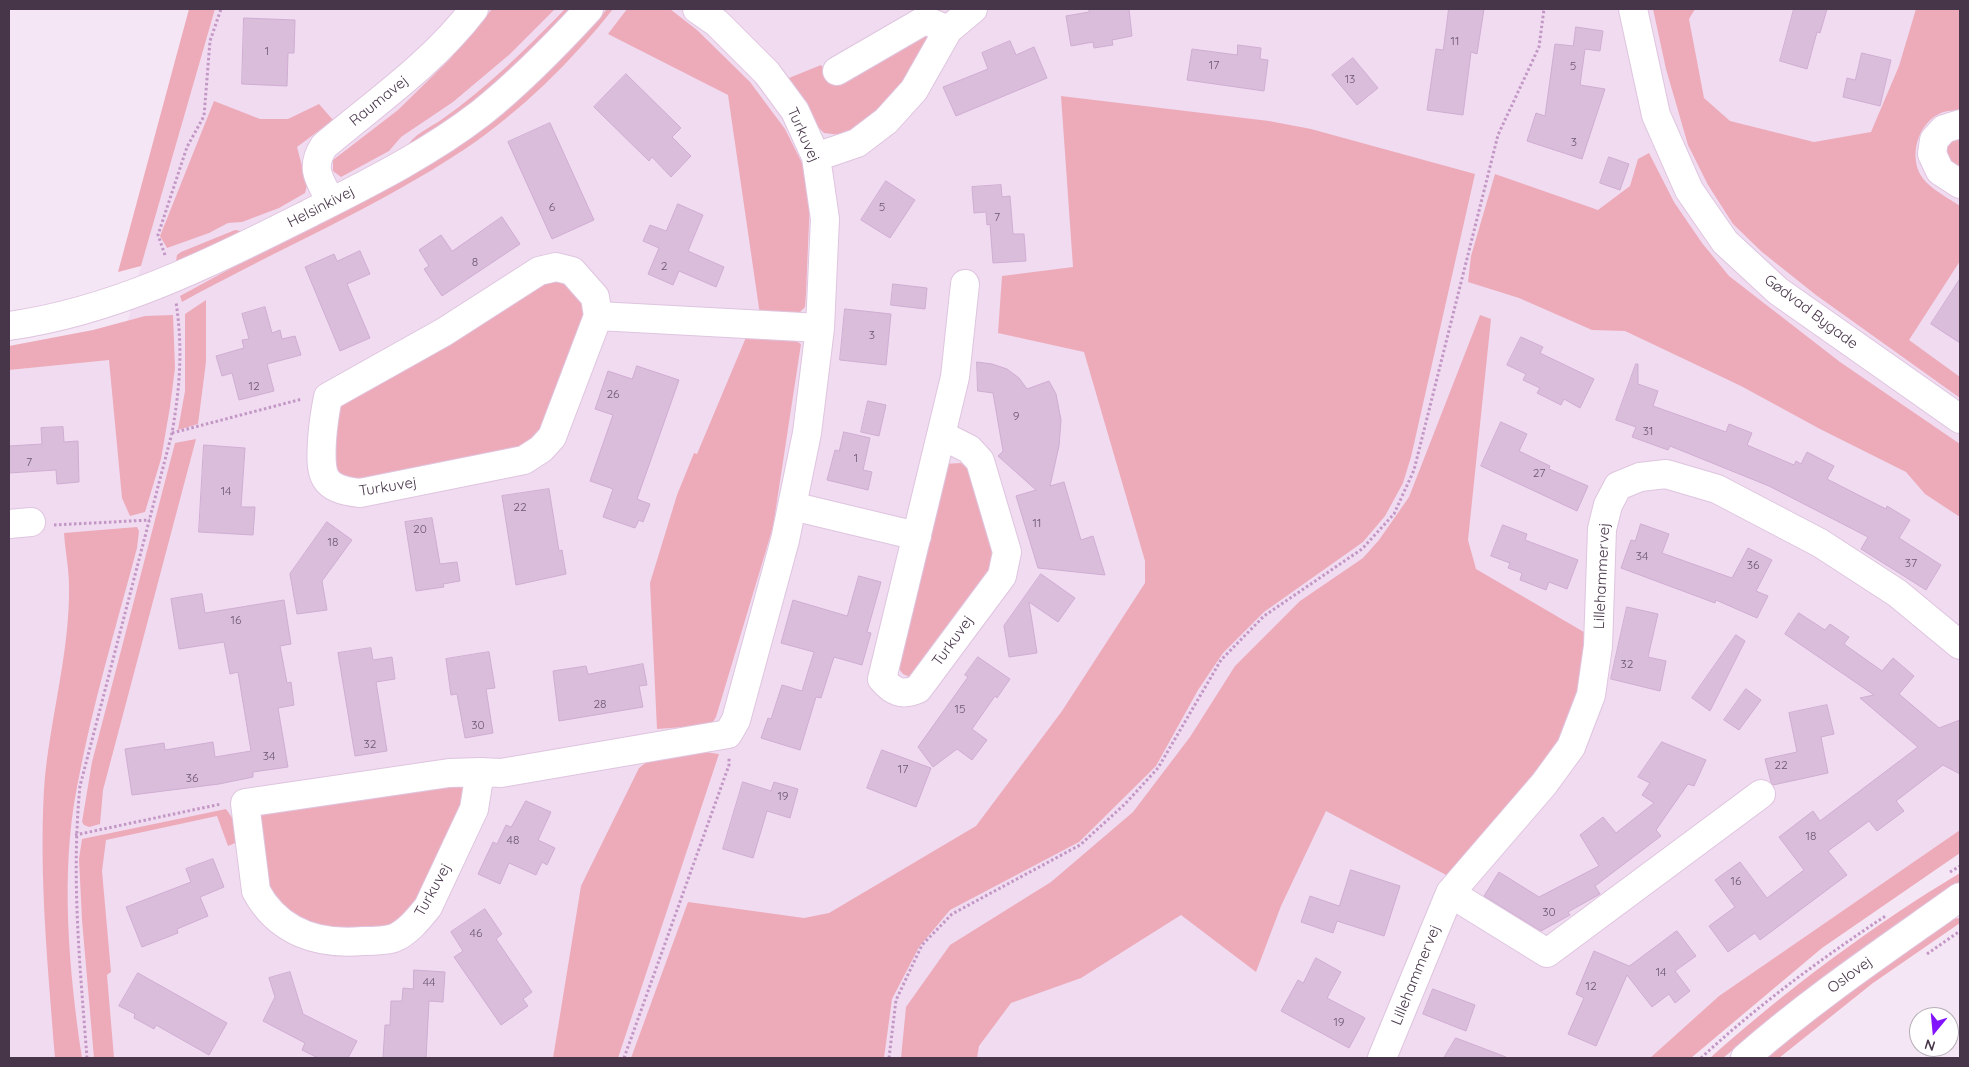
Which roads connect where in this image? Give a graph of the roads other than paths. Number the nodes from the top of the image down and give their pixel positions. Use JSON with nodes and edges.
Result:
{"nodes":[{"id":1,"x":474,"y":9,"type":"edge"},
{"id":2,"x":590,"y":9,"type":"edge"},
{"id":3,"x":697,"y":9,"type":"edge"},
{"id":4,"x":973,"y":9,"type":"edge"},
{"id":5,"x":1633,"y":9,"type":"edge"},
{"id":6,"x":948,"y":30,"type":"junction"},
{"id":7,"x":837,"y":71,"type":"dead end"},
{"id":8,"x":1960,"y":124,"type":"edge"},
{"id":9,"x":816,"y":157,"type":"junction"},
{"id":10,"x":1960,"y":184,"type":"edge"},
{"id":11,"x":331,"y":202,"type":"junction"},
{"id":12,"x":965,"y":284,"type":"dead end"},
{"id":13,"x":598,"y":316,"type":"junction"},
{"id":14,"x":9,"y":326,"type":"edge"},
{"id":15,"x":820,"y":328,"type":"junction"},
{"id":16,"x":1960,"y":419,"type":"edge"},
{"id":17,"x":941,"y":435,"type":"junction"},
{"id":18,"x":792,"y":506,"type":"junction"},
{"id":19,"x":916,"y":536,"type":"junction"},
{"id":20,"x":1960,"y":645,"type":"edge"},
{"id":21,"x":480,"y":772,"type":"junction"},
{"id":22,"x":1761,"y":794,"type":"dead end"},
{"id":23,"x":1450,"y":892,"type":"junction"},
{"id":24,"x":1960,"y":897,"type":"edge"},
{"id":25,"x":1382,"y":1058,"type":"edge"},
{"id":26,"x":1746,"y":1058,"type":"edge"}],
"edges":[{"from":1,"to":11,"type":"street","name":"Raumavej"},
{"from":2,"to":11,"type":"street","name":"Helsinkivej"},
{"from":3,"to":9,"type":"street","name":"Turkuvej"},
{"from":4,"to":6,"type":"street"},
{"from":5,"to":16,"type":"street","name":"Gødvad Bygade"},
{"from":6,"to":7,"type":"street"},
{"from":6,"to":9,"type":"street"},
{"from":8,"to":10,"type":"street"},
{"from":9,"to":15,"type":"street","name":"Turkuvej"},
{"from":11,"to":14,"type":"street","name":"Helsinkivej"},
{"from":12,"to":17,"type":"street","name":"Turkuvej"},
{"from":13,"to":13,"type":"street","name":"Turkuvej"},
{"from":13,"to":15,"type":"street"},
{"from":15,"to":18,"type":"street","name":"Turkuvej"},
{"from":17,"to":19,"type":"street","name":"Turkuvej"},
{"from":17,"to":19,"type":"street","name":"Turkuvej"},
{"from":18,"to":19,"type":"street"},
{"from":18,"to":21,"type":"street","name":"Turkuvej"},
{"from":20,"to":23,"type":"street","name":"Lillehammervej"},
{"from":21,"to":21,"type":"street","name":"Turkuvej"},
{"from":22,"to":23,"type":"street"},
{"from":23,"to":25,"type":"street","name":"Lillehammervej"},
{"from":24,"to":26,"type":"street","name":"Oslovej"}]}
